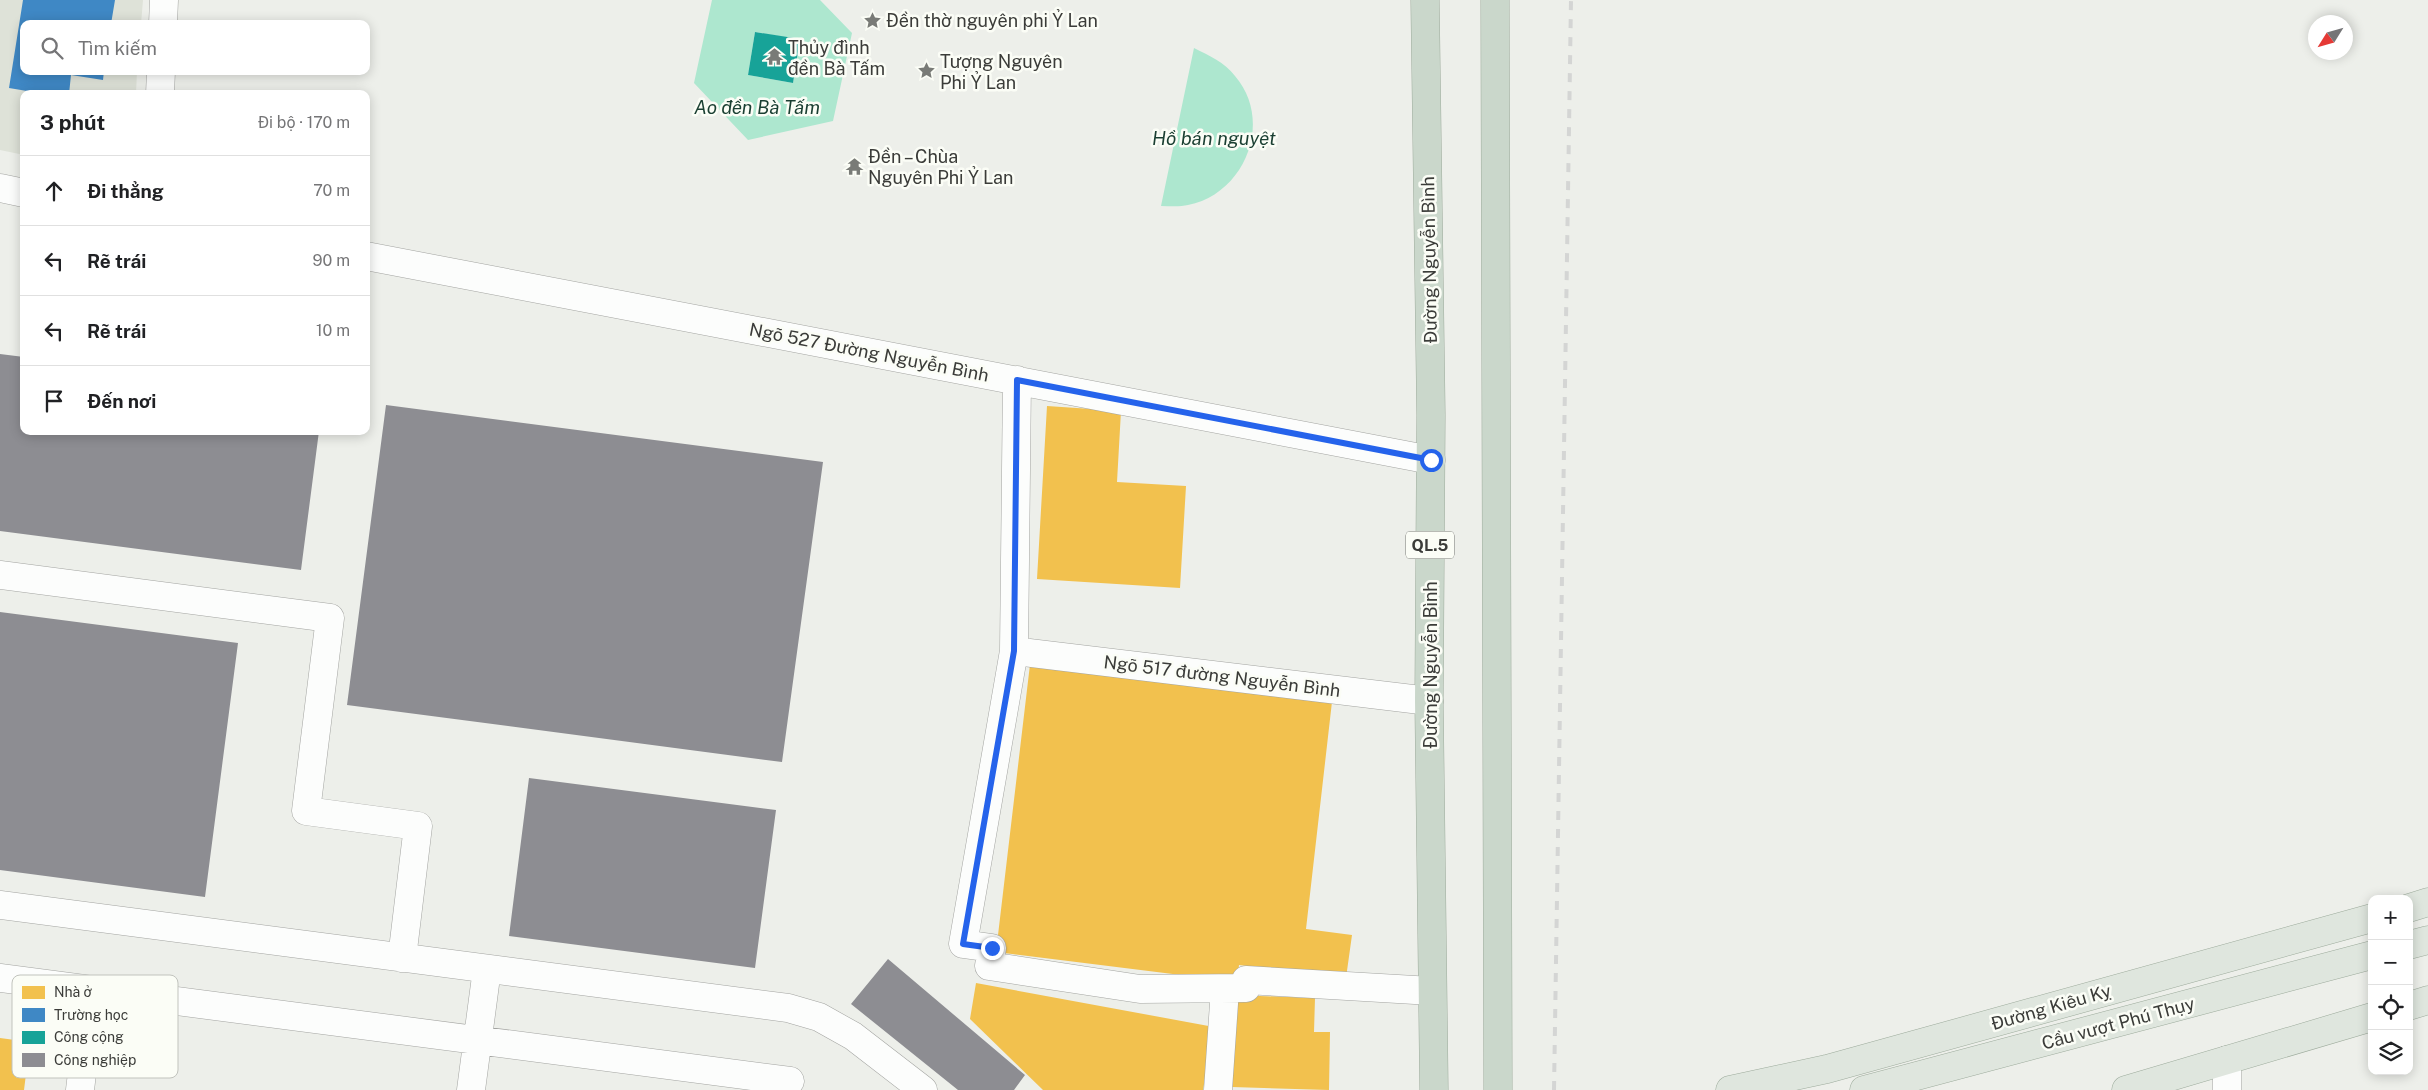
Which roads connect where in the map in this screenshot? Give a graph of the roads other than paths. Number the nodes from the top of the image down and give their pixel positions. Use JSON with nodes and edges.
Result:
{"nodes":[{"id":1,"x":164,"y":0,"type":"edge"},
{"id":2,"x":1425,"y":0,"type":"edge"},
{"id":3,"x":1495,"y":0,"type":"edge"},
{"id":4,"x":163,"y":20,"type":"edge"},
{"id":5,"x":161,"y":75,"type":"edge"},
{"id":6,"x":160,"y":90,"type":"edge"},
{"id":7,"x":0,"y":188,"type":"edge"},
{"id":8,"x":20,"y":191,"type":"edge"},
{"id":9,"x":370,"y":257,"type":"edge"},
{"id":10,"x":1017,"y":380,"type":"junction"},
{"id":11,"x":1431,"y":460,"type":"junction"},
{"id":12,"x":0,"y":575,"type":"edge"},
{"id":13,"x":1014,"y":651,"type":"junction"},
{"id":14,"x":1429,"y":700,"type":"junction"},
{"id":15,"x":2428,"y":902,"type":"edge"},
{"id":16,"x":0,"y":905,"type":"edge"},
{"id":17,"x":2413,"y":907,"type":"edge"},
{"id":18,"x":2368,"y":919,"type":"edge"},
{"id":19,"x":2428,"y":940,"type":"edge"},
{"id":20,"x":2413,"y":944,"type":"edge"},
{"id":21,"x":2368,"y":956,"type":"edge"},
{"id":22,"x":402,"y":958,"type":"junction"},
{"id":23,"x":487,"y":969,"type":"junction"},
{"id":24,"x":1225,"y":988,"type":"junction"},
{"id":25,"x":1432,"y":992,"type":"junction"},
{"id":26,"x":2428,"y":1000,"type":"edge"},
{"id":27,"x":178,"y":1001,"type":"edge"},
{"id":28,"x":2413,"y":1005,"type":"edge"},
{"id":29,"x":2368,"y":1018,"type":"edge"},
{"id":30,"x":478,"y":1041,"type":"junction"},
{"id":31,"x":2228,"y":1060,"type":"junction"},
{"id":32,"x":790,"y":1081,"type":"dead end"},
{"id":33,"x":471,"y":1090,"type":"edge"},
{"id":34,"x":923,"y":1090,"type":"edge"},
{"id":35,"x":1218,"y":1090,"type":"edge"},
{"id":36,"x":1434,"y":1090,"type":"edge"},
{"id":37,"x":1498,"y":1090,"type":"edge"},
{"id":38,"x":1730,"y":1090,"type":"edge"},
{"id":39,"x":1864,"y":1090,"type":"edge"},
{"id":40,"x":2126,"y":1090,"type":"edge"},
{"id":41,"x":2227,"y":1090,"type":"edge"}],
"edges":[{"from":1,"to":4,"type":"street"},
{"from":2,"to":11,"type":"highway","name":"Đường Nguyễn Bình","number":"QL.5"},
{"from":3,"to":37,"type":"highway"},
{"from":5,"to":6,"type":"street"},
{"from":7,"to":8,"type":"street"},
{"from":9,"to":10,"type":"street","name":"Ngõ 527 Đường Nguyễn Bình"},
{"from":10,"to":11,"type":"street","name":"Ngõ 527 Đường Nguyễn Bình"},
{"from":10,"to":13,"type":"street"},
{"from":11,"to":14,"type":"highway","name":"Đường Nguyễn Bình","number":"QL.5"},
{"from":12,"to":22,"type":"street"},
{"from":13,"to":14,"type":"street","name":"Ngõ 517 đường Nguyễn Bình"},
{"from":13,"to":24,"type":"street"},
{"from":14,"to":25,"type":"highway","name":"Đường Nguyễn Bình","number":"QL.5"},
{"from":15,"to":17,"type":"main road"},
{"from":16,"to":22,"type":"street"},
{"from":18,"to":38,"type":"main road","name":"Đường Kiêu Kỵ"},
{"from":19,"to":20,"type":"main road"},
{"from":21,"to":39,"type":"main road","name":"Cầu vượt Phú Thụy"},
{"from":22,"to":23,"type":"street"},
{"from":23,"to":30,"type":"street"},
{"from":23,"to":34,"type":"street"},
{"from":24,"to":25,"type":"street"},
{"from":24,"to":35,"type":"street"},
{"from":25,"to":36,"type":"highway","name":"Đường Nguyễn Bình","number":"QL.5"},
{"from":26,"to":28,"type":"main road"},
{"from":27,"to":30,"type":"street"},
{"from":29,"to":31,"type":"main road"},
{"from":30,"to":32,"type":"street"},
{"from":30,"to":33,"type":"street"},
{"from":31,"to":40,"type":"main road"},
{"from":31,"to":41,"type":"street"}]}
